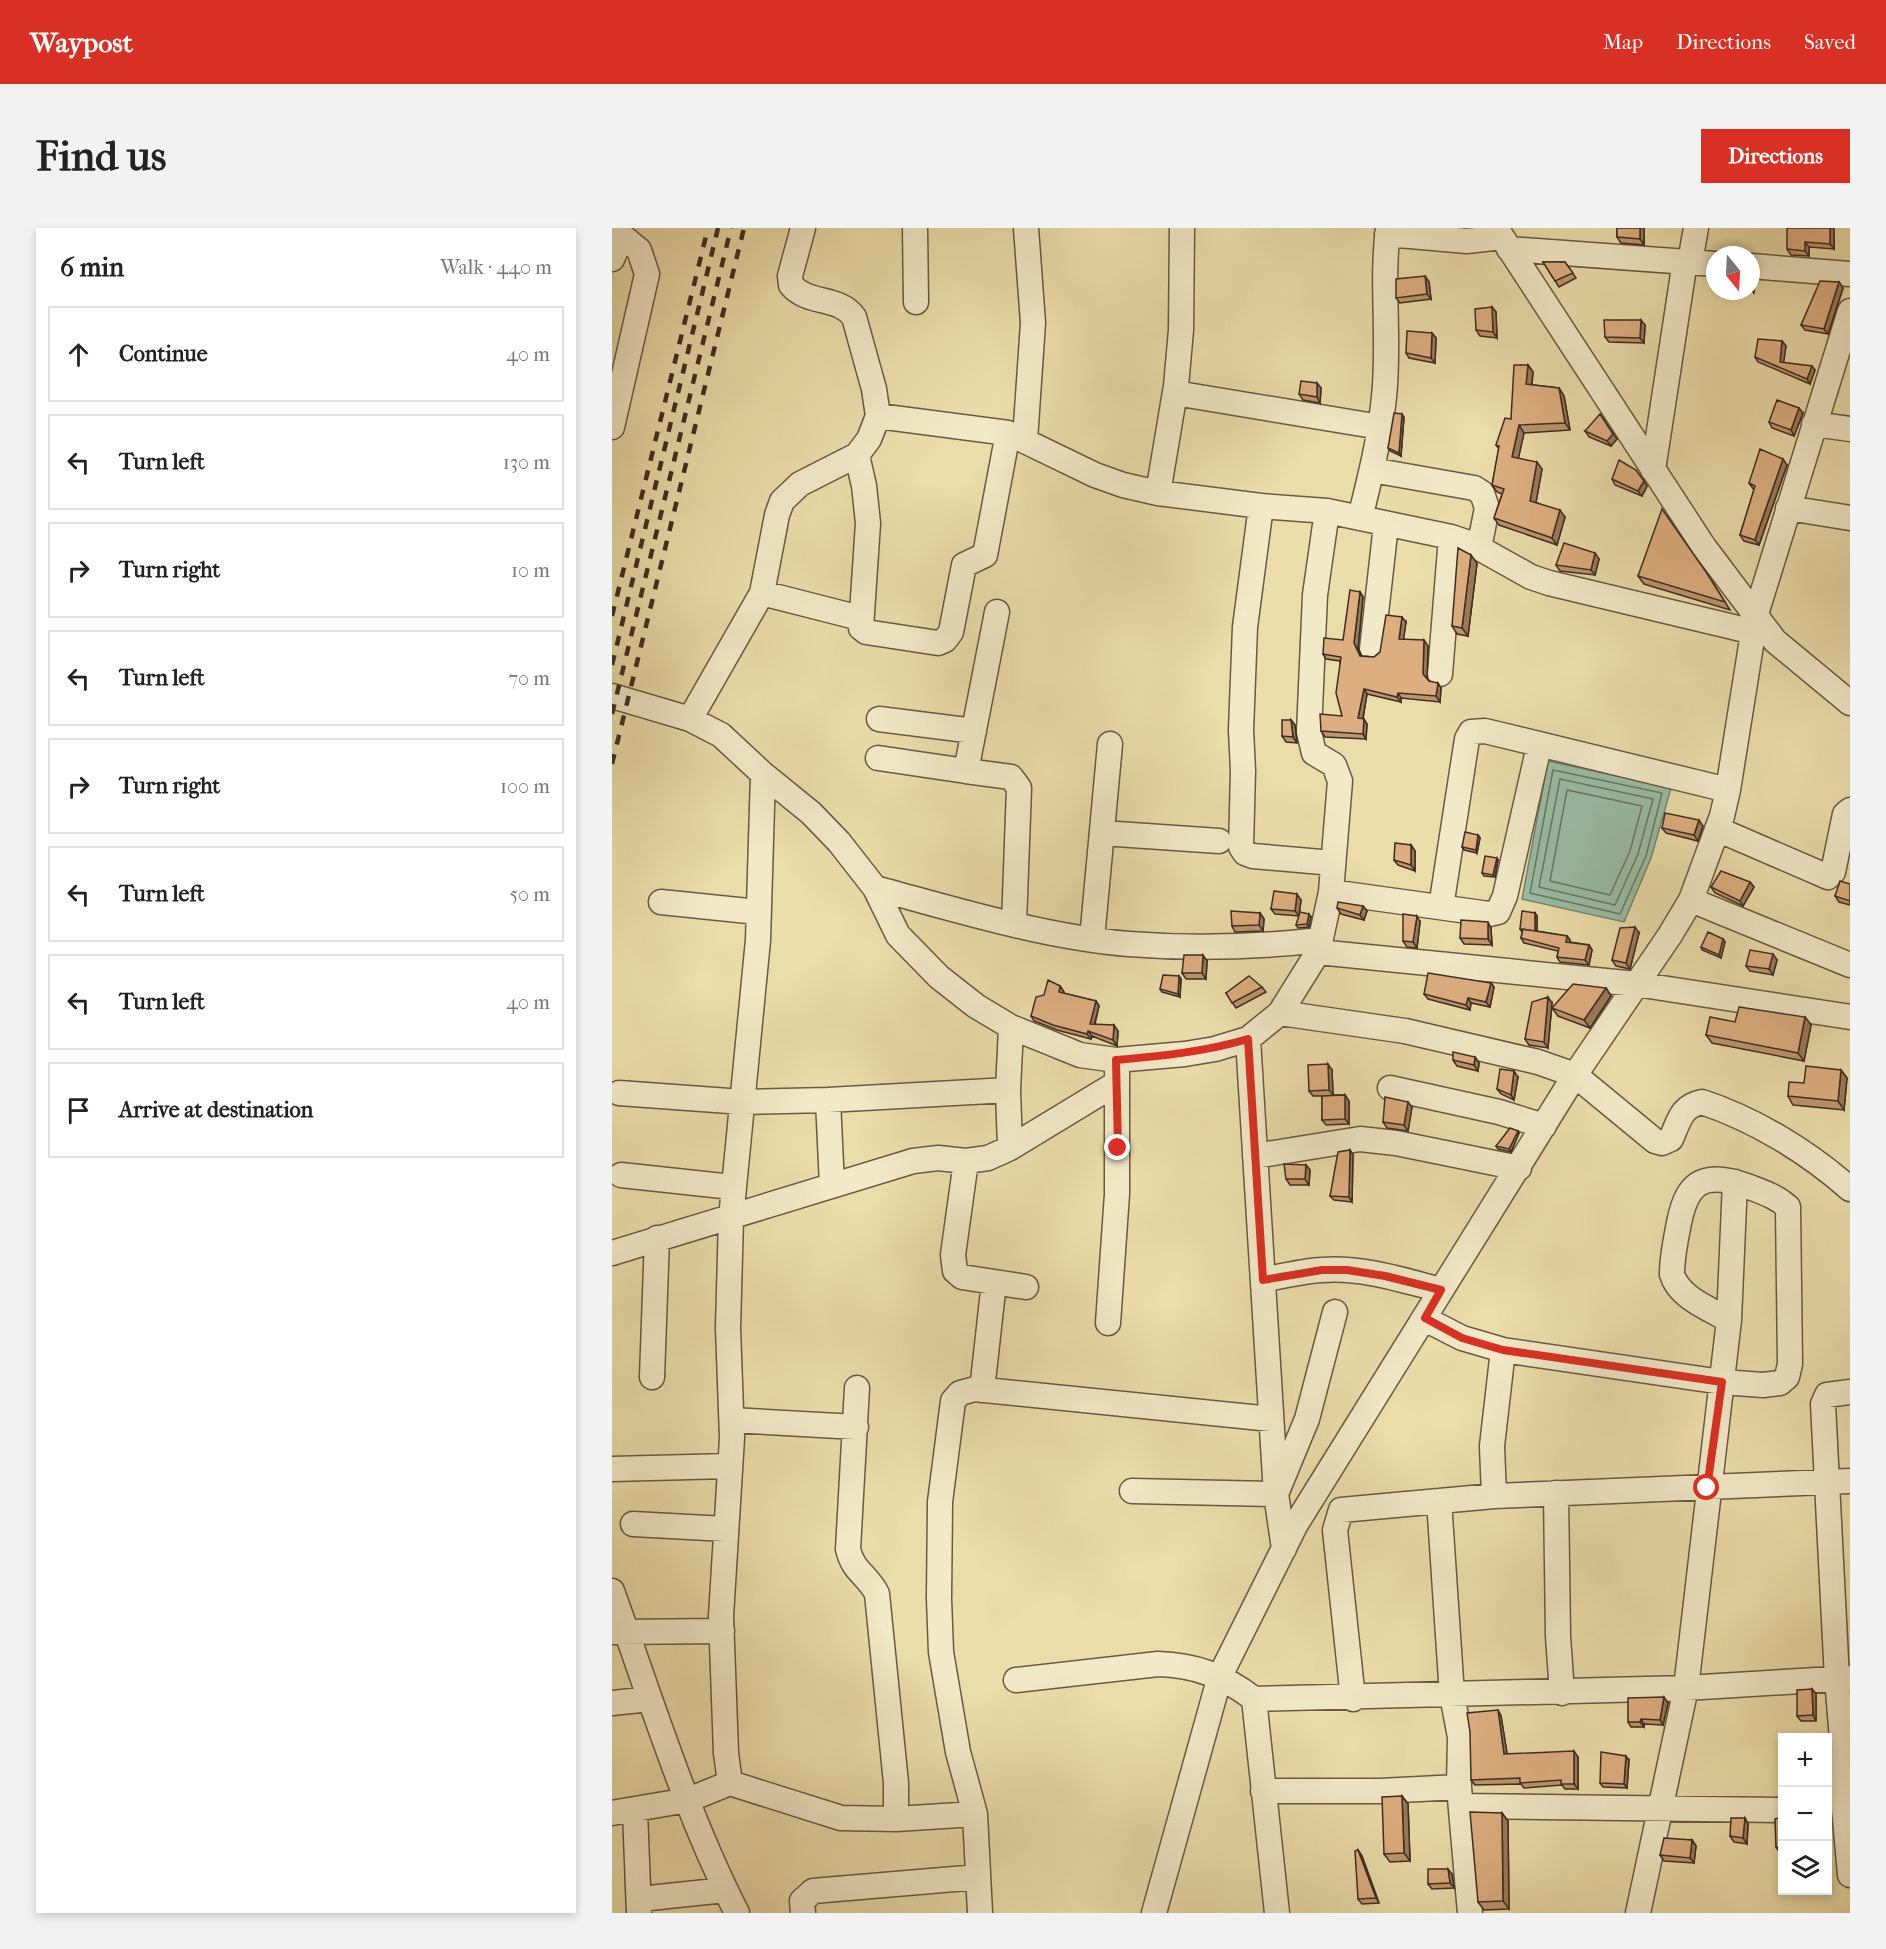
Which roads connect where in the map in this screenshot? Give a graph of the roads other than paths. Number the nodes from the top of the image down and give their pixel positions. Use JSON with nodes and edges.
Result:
{"nodes":[{"id":1,"x":803,"y":228,"type":"edge"},
{"id":2,"x":915,"y":228,"type":"edge"},
{"id":3,"x":1026,"y":228,"type":"edge"},
{"id":4,"x":1182,"y":228,"type":"edge"},
{"id":5,"x":1695,"y":228,"type":"edge"},
{"id":6,"x":1388,"y":231,"type":"edge"},
{"id":7,"x":617,"y":232,"type":"edge"},
{"id":8,"x":1502,"y":238,"type":"edge"},
{"id":9,"x":612,"y":259,"type":"edge"},
{"id":10,"x":1688,"y":261,"type":"junction"},
{"id":11,"x":1706,"y":263,"type":"edge"},
{"id":12,"x":1760,"y":267,"type":"edge"},
{"id":13,"x":1850,"y":274,"type":"edge"},
{"id":14,"x":916,"y":302,"type":"dead end"},
{"id":15,"x":1848,"y":321,"type":"edge"},
{"id":16,"x":617,"y":380,"type":"edge"},
{"id":17,"x":1175,"y":393,"type":"junction"},
{"id":18,"x":878,"y":416,"type":"junction"},
{"id":19,"x":1814,"y":424,"type":"junction"},
{"id":20,"x":612,"y":427,"type":"edge"},
{"id":21,"x":1380,"y":427,"type":"junction"},
{"id":22,"x":1850,"y":429,"type":"edge"},
{"id":23,"x":1017,"y":436,"type":"junction"},
{"id":24,"x":857,"y":455,"type":"junction"},
{"id":25,"x":1372,"y":470,"type":"junction"},
{"id":26,"x":1653,"y":470,"type":"junction"},
{"id":27,"x":1158,"y":493,"type":"junction"},
{"id":28,"x":1260,"y":506,"type":"junction"},
{"id":29,"x":1788,"y":508,"type":"junction"},
{"id":30,"x":1327,"y":511,"type":"junction"},
{"id":31,"x":1360,"y":518,"type":"junction"},
{"id":32,"x":1850,"y":518,"type":"edge"},
{"id":33,"x":1386,"y":525,"type":"junction"},
{"id":34,"x":1450,"y":537,"type":"junction"},
{"id":35,"x":1479,"y":548,"type":"junction"},
{"id":36,"x":762,"y":593,"type":"junction"},
{"id":37,"x":997,"y":612,"type":"dead end"},
{"id":38,"x":860,"y":618,"type":"junction"},
{"id":39,"x":1755,"y":623,"type":"junction"},
{"id":40,"x":1372,"y":649,"type":"dead end"},
{"id":41,"x":1440,"y":674,"type":"dead end"},
{"id":42,"x":612,"y":696,"type":"edge"},
{"id":43,"x":1850,"y":703,"type":"edge"},
{"id":44,"x":690,"y":718,"type":"junction"},
{"id":45,"x":879,"y":719,"type":"dead end"},
{"id":46,"x":974,"y":731,"type":"junction"},
{"id":47,"x":1110,"y":744,"type":"dead end"},
{"id":48,"x":1539,"y":746,"type":"junction"},
{"id":49,"x":878,"y":758,"type":"dead end"},
{"id":50,"x":966,"y":771,"type":"junction"},
{"id":51,"x":763,"y":774,"type":"junction"},
{"id":52,"x":1728,"y":790,"type":"junction"},
{"id":53,"x":1850,"y":810,"type":"edge"},
{"id":54,"x":1717,"y":829,"type":"junction"},
{"id":55,"x":1102,"y":833,"type":"junction"},
{"id":56,"x":1219,"y":842,"type":"dead end"},
{"id":57,"x":1333,"y":863,"type":"junction"},
{"id":58,"x":875,"y":888,"type":"junction"},
{"id":59,"x":1331,"y":892,"type":"junction"},
{"id":60,"x":1691,"y":900,"type":"junction"},
{"id":61,"x":661,"y":902,"type":"dead end"},
{"id":62,"x":1442,"y":907,"type":"junction"},
{"id":63,"x":758,"y":912,"type":"junction"},
{"id":64,"x":1014,"y":924,"type":"junction"},
{"id":65,"x":1092,"y":939,"type":"junction"},
{"id":66,"x":1320,"y":946,"type":"junction"},
{"id":67,"x":1850,"y":965,"type":"edge"},
{"id":68,"x":1636,"y":984,"type":"junction"},
{"id":69,"x":1280,"y":1013,"type":"junction"},
{"id":70,"x":1850,"y":1017,"type":"edge"},
{"id":71,"x":1011,"y":1027,"type":"junction"},
{"id":72,"x":1248,"y":1039,"type":"junction"},
{"id":73,"x":1117,"y":1072,"type":"junction"},
{"id":74,"x":1575,"y":1075,"type":"junction"},
{"id":75,"x":1390,"y":1088,"type":"dead end"},
{"id":76,"x":1008,"y":1090,"type":"junction"},
{"id":77,"x":619,"y":1093,"type":"dead end"},
{"id":78,"x":828,"y":1100,"type":"junction"},
{"id":79,"x":743,"y":1102,"type":"junction"},
{"id":80,"x":1544,"y":1126,"type":"junction"},
{"id":81,"x":1010,"y":1148,"type":"junction"},
{"id":82,"x":1255,"y":1156,"type":"junction"},
{"id":83,"x":966,"y":1161,"type":"junction"},
{"id":84,"x":1518,"y":1168,"type":"junction"},
{"id":85,"x":621,"y":1175,"type":"dead end"},
{"id":86,"x":1735,"y":1182,"type":"junction"},
{"id":87,"x":832,"y":1186,"type":"junction"},
{"id":88,"x":732,"y":1187,"type":"junction"},
{"id":89,"x":1850,"y":1189,"type":"edge"},
{"id":90,"x":731,"y":1218,"type":"junction"},
{"id":91,"x":657,"y":1238,"type":"junction"},
{"id":92,"x":612,"y":1253,"type":"edge"},
{"id":93,"x":1263,"y":1280,"type":"junction"},
{"id":94,"x":994,"y":1282,"type":"junction"},
{"id":95,"x":1026,"y":1287,"type":"dead end"},
{"id":96,"x":1441,"y":1290,"type":"junction"},
{"id":97,"x":1335,"y":1312,"type":"dead end"},
{"id":98,"x":1425,"y":1318,"type":"junction"},
{"id":99,"x":1729,"y":1320,"type":"junction"},
{"id":100,"x":1108,"y":1323,"type":"dead end"},
{"id":101,"x":1503,"y":1350,"type":"junction"},
{"id":102,"x":652,"y":1377,"type":"dead end"},
{"id":103,"x":1722,"y":1382,"type":"junction"},
{"id":104,"x":857,"y":1388,"type":"dead end"},
{"id":105,"x":982,"y":1390,"type":"junction"},
{"id":106,"x":1850,"y":1392,"type":"edge"},
{"id":107,"x":1271,"y":1419,"type":"junction"},
{"id":108,"x":732,"y":1420,"type":"junction"},
{"id":109,"x":856,"y":1426,"type":"junction"},
{"id":110,"x":729,"y":1466,"type":"junction"},
{"id":111,"x":612,"y":1469,"type":"edge"},
{"id":112,"x":1838,"y":1481,"type":"edge"},
{"id":113,"x":1707,"y":1488,"type":"junction"},
{"id":114,"x":1132,"y":1491,"type":"dead end"},
{"id":115,"x":1556,"y":1493,"type":"junction"},
{"id":116,"x":1276,"y":1494,"type":"junction"},
{"id":117,"x":1494,"y":1496,"type":"junction"},
{"id":118,"x":1438,"y":1501,"type":"junction"},
{"id":119,"x":633,"y":1524,"type":"dead end"},
{"id":120,"x":726,"y":1528,"type":"junction"},
{"id":121,"x":1284,"y":1549,"type":"junction"},
{"id":122,"x":612,"y":1591,"type":"edge"},
{"id":123,"x":722,"y":1631,"type":"junction"},
{"id":124,"x":619,"y":1632,"type":"edge"},
{"id":125,"x":1220,"y":1676,"type":"junction"},
{"id":126,"x":1843,"y":1678,"type":"edge"},
{"id":127,"x":1016,"y":1680,"type":"dead end"},
{"id":128,"x":1686,"y":1688,"type":"junction"},
{"id":129,"x":1562,"y":1693,"type":"junction"},
{"id":130,"x":1452,"y":1695,"type":"junction"},
{"id":131,"x":650,"y":1699,"type":"junction"},
{"id":132,"x":1254,"y":1699,"type":"junction"},
{"id":133,"x":1353,"y":1699,"type":"junction"},
{"id":134,"x":612,"y":1703,"type":"edge"},
{"id":135,"x":730,"y":1783,"type":"junction"},
{"id":136,"x":1263,"y":1791,"type":"junction"},
{"id":137,"x":1461,"y":1796,"type":"junction"},
{"id":138,"x":688,"y":1800,"type":"junction"},
{"id":139,"x":1658,"y":1807,"type":"junction"},
{"id":140,"x":1840,"y":1809,"type":"edge"},
{"id":141,"x":1778,"y":1810,"type":"edge"},
{"id":142,"x":624,"y":1812,"type":"edge"},
{"id":143,"x":975,"y":1814,"type":"junction"},
{"id":144,"x":896,"y":1820,"type":"junction"},
{"id":145,"x":1850,"y":1875,"type":"edge"},
{"id":146,"x":978,"y":1877,"type":"junction"},
{"id":147,"x":725,"y":1890,"type":"junction"},
{"id":148,"x":640,"y":1906,"type":"edge"},
{"id":149,"x":737,"y":1913,"type":"edge"},
{"id":150,"x":803,"y":1913,"type":"edge"},
{"id":151,"x":980,"y":1913,"type":"edge"},
{"id":152,"x":1154,"y":1913,"type":"edge"},
{"id":153,"x":1277,"y":1913,"type":"edge"},
{"id":154,"x":1470,"y":1913,"type":"edge"},
{"id":155,"x":1638,"y":1913,"type":"edge"}],
"edges":[{"from":1,"to":18,"type":"street"},
{"from":2,"to":14,"type":"street"},
{"from":3,"to":23,"type":"street"},
{"from":4,"to":17,"type":"street"},
{"from":5,"to":10,"type":"street"},
{"from":6,"to":8,"type":"street"},
{"from":6,"to":21,"type":"street"},
{"from":7,"to":9,"type":"street"},
{"from":7,"to":16,"type":"street"},
{"from":8,"to":10,"type":"street"},
{"from":8,"to":26,"type":"street"},
{"from":10,"to":11,"type":"street"},
{"from":10,"to":26,"type":"street"},
{"from":12,"to":13,"type":"street"},
{"from":15,"to":19,"type":"street"},
{"from":16,"to":20,"type":"street"},
{"from":17,"to":21,"type":"street"},
{"from":17,"to":27,"type":"street"},
{"from":18,"to":23,"type":"street"},
{"from":18,"to":24,"type":"street"},
{"from":19,"to":22,"type":"street"},
{"from":19,"to":29,"type":"street"},
{"from":21,"to":25,"type":"street"},
{"from":23,"to":27,"type":"street"},
{"from":23,"to":38,"type":"street"},
{"from":24,"to":36,"type":"street"},
{"from":24,"to":38,"type":"street"},
{"from":25,"to":31,"type":"street"},
{"from":25,"to":35,"type":"street"},
{"from":26,"to":39,"type":"street"},
{"from":27,"to":28,"type":"street"},
{"from":28,"to":30,"type":"street"},
{"from":28,"to":57,"type":"street"},
{"from":29,"to":32,"type":"street"},
{"from":29,"to":39,"type":"street"},
{"from":30,"to":31,"type":"street"},
{"from":30,"to":57,"type":"street"},
{"from":31,"to":33,"type":"street"},
{"from":33,"to":34,"type":"street"},
{"from":33,"to":40,"type":"street"},
{"from":34,"to":35,"type":"street"},
{"from":34,"to":41,"type":"street"},
{"from":35,"to":39,"type":"street"},
{"from":36,"to":38,"type":"street"},
{"from":36,"to":44,"type":"street"},
{"from":37,"to":46,"type":"street"},
{"from":39,"to":43,"type":"street"},
{"from":39,"to":52,"type":"street"},
{"from":42,"to":44,"type":"street"},
{"from":44,"to":51,"type":"street"},
{"from":45,"to":46,"type":"street"},
{"from":46,"to":50,"type":"street"},
{"from":47,"to":55,"type":"street"},
{"from":48,"to":52,"type":"street"},
{"from":48,"to":62,"type":"street"},
{"from":48,"to":62,"type":"street"},
{"from":49,"to":50,"type":"street"},
{"from":50,"to":64,"type":"street"},
{"from":51,"to":58,"type":"street"},
{"from":51,"to":63,"type":"street"},
{"from":52,"to":54,"type":"street"},
{"from":53,"to":54,"type":"street"},
{"from":54,"to":60,"type":"street"},
{"from":55,"to":56,"type":"street"},
{"from":55,"to":65,"type":"street"},
{"from":57,"to":59,"type":"street"},
{"from":58,"to":64,"type":"street"},
{"from":58,"to":71,"type":"street"},
{"from":59,"to":62,"type":"street"},
{"from":59,"to":66,"type":"street"},
{"from":60,"to":67,"type":"street"},
{"from":60,"to":68,"type":"street"},
{"from":61,"to":63,"type":"street"},
{"from":63,"to":79,"type":"street"},
{"from":64,"to":65,"type":"street"},
{"from":65,"to":66,"type":"street"},
{"from":66,"to":68,"type":"street"},
{"from":66,"to":69,"type":"street"},
{"from":68,"to":70,"type":"street"},
{"from":68,"to":74,"type":"street"},
{"from":69,"to":72,"type":"street"},
{"from":69,"to":74,"type":"street"},
{"from":71,"to":73,"type":"street"},
{"from":71,"to":76,"type":"street"},
{"from":72,"to":73,"type":"street"},
{"from":72,"to":82,"type":"street"},
{"from":73,"to":81,"type":"street"},
{"from":73,"to":100,"type":"street"},
{"from":74,"to":80,"type":"street"},
{"from":74,"to":89,"type":"street"},
{"from":75,"to":80,"type":"street"},
{"from":76,"to":78,"type":"street"},
{"from":76,"to":81,"type":"street"},
{"from":77,"to":79,"type":"street"},
{"from":78,"to":79,"type":"street"},
{"from":78,"to":87,"type":"street"},
{"from":79,"to":88,"type":"street"},
{"from":80,"to":84,"type":"street"},
{"from":81,"to":83,"type":"street"},
{"from":82,"to":84,"type":"street"},
{"from":82,"to":93,"type":"street"},
{"from":83,"to":87,"type":"street"},
{"from":83,"to":94,"type":"street"},
{"from":84,"to":96,"type":"street"},
{"from":85,"to":88,"type":"street"},
{"from":86,"to":99,"type":"street"},
{"from":86,"to":99,"type":"street"},
{"from":86,"to":103,"type":"street"},
{"from":87,"to":90,"type":"street"},
{"from":88,"to":90,"type":"street"},
{"from":90,"to":91,"type":"street"},
{"from":90,"to":108,"type":"street"},
{"from":91,"to":92,"type":"street"},
{"from":91,"to":102,"type":"street"},
{"from":93,"to":96,"type":"street"},
{"from":93,"to":107,"type":"street"},
{"from":94,"to":95,"type":"street"},
{"from":94,"to":105,"type":"street"},
{"from":96,"to":98,"type":"street"},
{"from":97,"to":116,"type":"street"},
{"from":98,"to":101,"type":"street"},
{"from":98,"to":121,"type":"street"},
{"from":99,"to":103,"type":"street"},
{"from":101,"to":103,"type":"street"},
{"from":101,"to":117,"type":"street"},
{"from":103,"to":113,"type":"street"},
{"from":104,"to":109,"type":"street"},
{"from":105,"to":107,"type":"street"},
{"from":105,"to":143,"type":"street"},
{"from":106,"to":112,"type":"street"},
{"from":107,"to":116,"type":"street"},
{"from":108,"to":109,"type":"street"},
{"from":108,"to":110,"type":"street"},
{"from":109,"to":144,"type":"street"},
{"from":110,"to":111,"type":"street"},
{"from":110,"to":120,"type":"street"},
{"from":112,"to":113,"type":"street"},
{"from":112,"to":126,"type":"street"},
{"from":113,"to":115,"type":"street"},
{"from":113,"to":128,"type":"street"},
{"from":114,"to":116,"type":"street"},
{"from":115,"to":117,"type":"street"},
{"from":115,"to":129,"type":"street"},
{"from":116,"to":121,"type":"street"},
{"from":117,"to":118,"type":"street"},
{"from":118,"to":130,"type":"street"},
{"from":118,"to":133,"type":"street"},
{"from":119,"to":120,"type":"street"},
{"from":120,"to":123,"type":"street"},
{"from":121,"to":125,"type":"street"},
{"from":122,"to":124,"type":"street"},
{"from":123,"to":124,"type":"street"},
{"from":123,"to":135,"type":"street"},
{"from":124,"to":131,"type":"street"},
{"from":125,"to":127,"type":"street"},
{"from":125,"to":132,"type":"street"},
{"from":125,"to":152,"type":"street"},
{"from":126,"to":128,"type":"street"},
{"from":126,"to":140,"type":"street"},
{"from":128,"to":129,"type":"street"},
{"from":128,"to":139,"type":"street"},
{"from":129,"to":130,"type":"street"},
{"from":130,"to":133,"type":"street"},
{"from":130,"to":137,"type":"street"},
{"from":131,"to":134,"type":"street"},
{"from":131,"to":138,"type":"street"},
{"from":132,"to":133,"type":"street"},
{"from":132,"to":136,"type":"street"},
{"from":135,"to":138,"type":"street"},
{"from":135,"to":144,"type":"street"},
{"from":136,"to":137,"type":"street"},
{"from":136,"to":153,"type":"street"},
{"from":137,"to":139,"type":"street"},
{"from":137,"to":154,"type":"street"},
{"from":138,"to":142,"type":"street"},
{"from":138,"to":147,"type":"street"},
{"from":139,"to":141,"type":"street"},
{"from":139,"to":155,"type":"street"},
{"from":140,"to":145,"type":"street"},
{"from":142,"to":148,"type":"street"},
{"from":143,"to":144,"type":"street"},
{"from":143,"to":146,"type":"street"},
{"from":146,"to":150,"type":"street"},
{"from":146,"to":151,"type":"street"},
{"from":147,"to":148,"type":"street"},
{"from":147,"to":149,"type":"street"}]}
